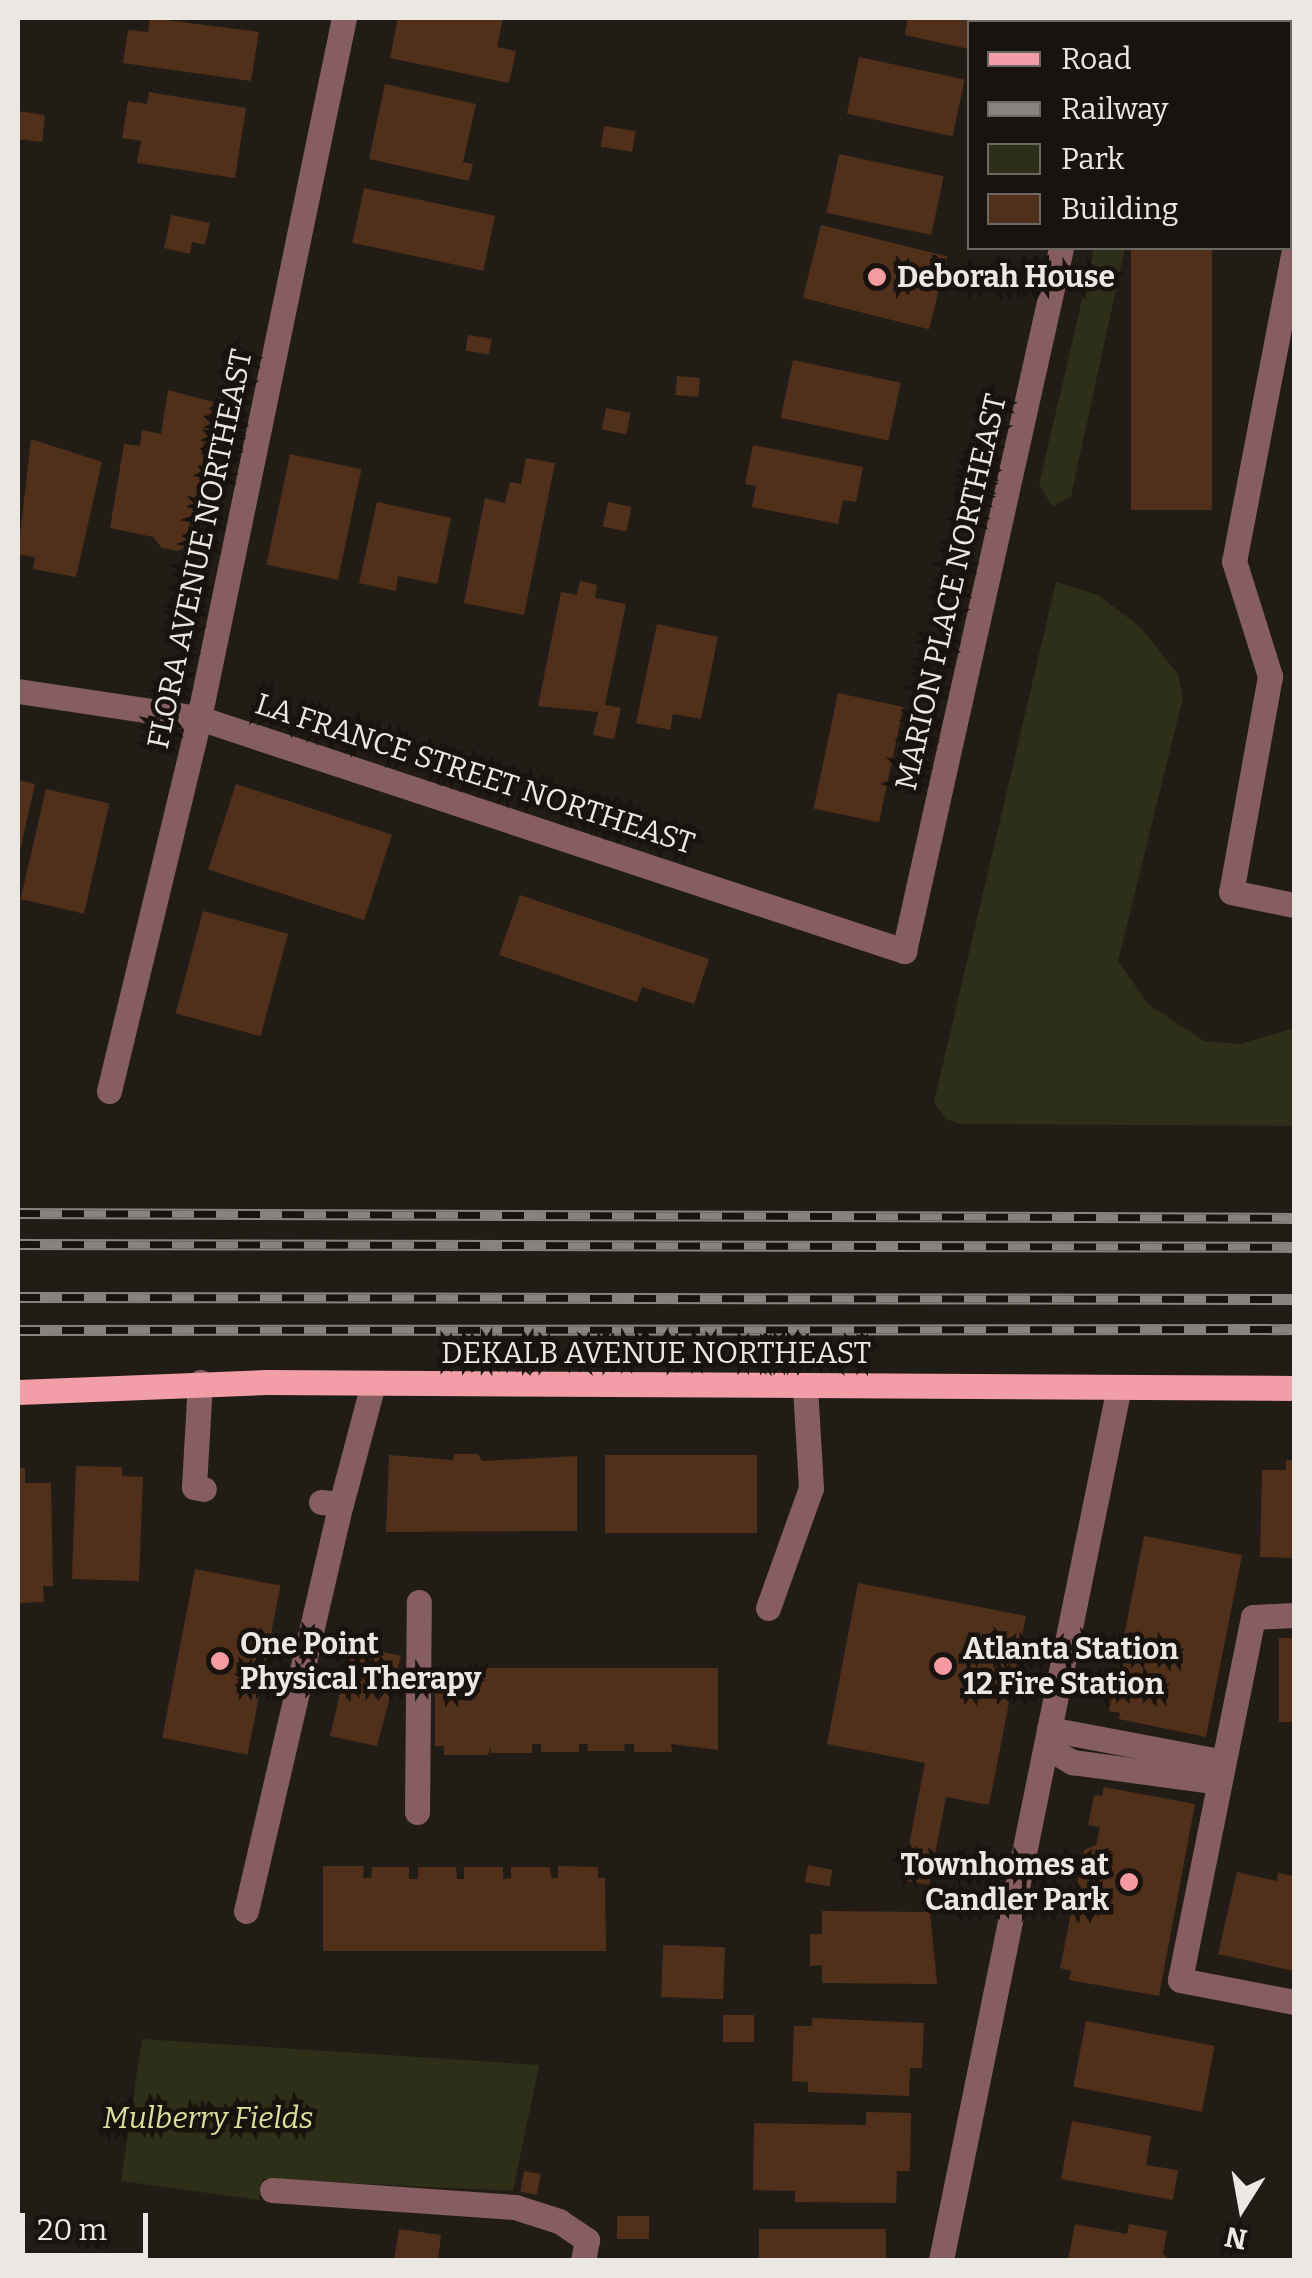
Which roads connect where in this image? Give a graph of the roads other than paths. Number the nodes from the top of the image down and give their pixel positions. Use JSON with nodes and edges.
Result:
{"nodes":[{"id":1,"x":344,"y":18,"type":"edge"},
{"id":2,"x":1061,"y":250,"type":"edge"},
{"id":3,"x":1294,"y":250,"type":"edge"},
{"id":4,"x":18,"y":692,"type":"edge"},
{"id":5,"x":200,"y":718,"type":"junction"},
{"id":6,"x":1294,"y":905,"type":"edge"},
{"id":7,"x":904,"y":950,"type":"joint"},
{"id":8,"x":109,"y":1091,"type":"dead end"},
{"id":9,"x":200,"y":1382,"type":"junction"},
{"id":10,"x":373,"y":1384,"type":"junction"},
{"id":11,"x":805,"y":1386,"type":"junction"},
{"id":12,"x":1119,"y":1387,"type":"junction"},
{"id":13,"x":1294,"y":1388,"type":"edge"},
{"id":14,"x":18,"y":1392,"type":"edge"},
{"id":15,"x":204,"y":1488,"type":"dead end"},
{"id":16,"x":420,"y":1602,"type":"dead end"},
{"id":17,"x":768,"y":1608,"type":"dead end"},
{"id":18,"x":1294,"y":1614,"type":"edge"},
{"id":19,"x":1048,"y":1737,"type":"junction"},
{"id":20,"x":1221,"y":1772,"type":"junction"},
{"id":21,"x":416,"y":1812,"type":"dead end"},
{"id":22,"x":246,"y":1911,"type":"dead end"},
{"id":23,"x":1294,"y":2002,"type":"edge"},
{"id":24,"x":272,"y":2190,"type":"dead end"},
{"id":25,"x":583,"y":2260,"type":"edge"},
{"id":26,"x":941,"y":2260,"type":"edge"}],
"edges":[{"from":1,"to":5,"type":"street","name":"FLORA AVENUE NORTHEAST"},
{"from":2,"to":7,"type":"street","name":"MARION PLACE NORTHEAST"},
{"from":3,"to":6,"type":"street"},
{"from":4,"to":5,"type":"street","name":"LA FRANCE STREET NORTHEAST"},
{"from":5,"to":7,"type":"street","name":"LA FRANCE STREET NORTHEAST"},
{"from":5,"to":8,"type":"street","name":"FLORA AVENUE NORTHEAST"},
{"from":9,"to":10,"type":"main road","name":"DEKALB AVENUE NORTHEAST"},
{"from":9,"to":14,"type":"main road","name":"DEKALB AVENUE NORTHEAST"},
{"from":9,"to":15,"type":"street"},
{"from":10,"to":11,"type":"main road","name":"DEKALB AVENUE NORTHEAST"},
{"from":10,"to":22,"type":"street"},
{"from":11,"to":12,"type":"main road","name":"DEKALB AVENUE NORTHEAST"},
{"from":11,"to":17,"type":"street"},
{"from":12,"to":13,"type":"main road","name":"DEKALB AVENUE NORTHEAST"},
{"from":12,"to":19,"type":"street"},
{"from":16,"to":21,"type":"street"},
{"from":18,"to":20,"type":"street"},
{"from":19,"to":20,"type":"street"},
{"from":19,"to":26,"type":"street"},
{"from":20,"to":23,"type":"street"},
{"from":24,"to":25,"type":"street"}]}
